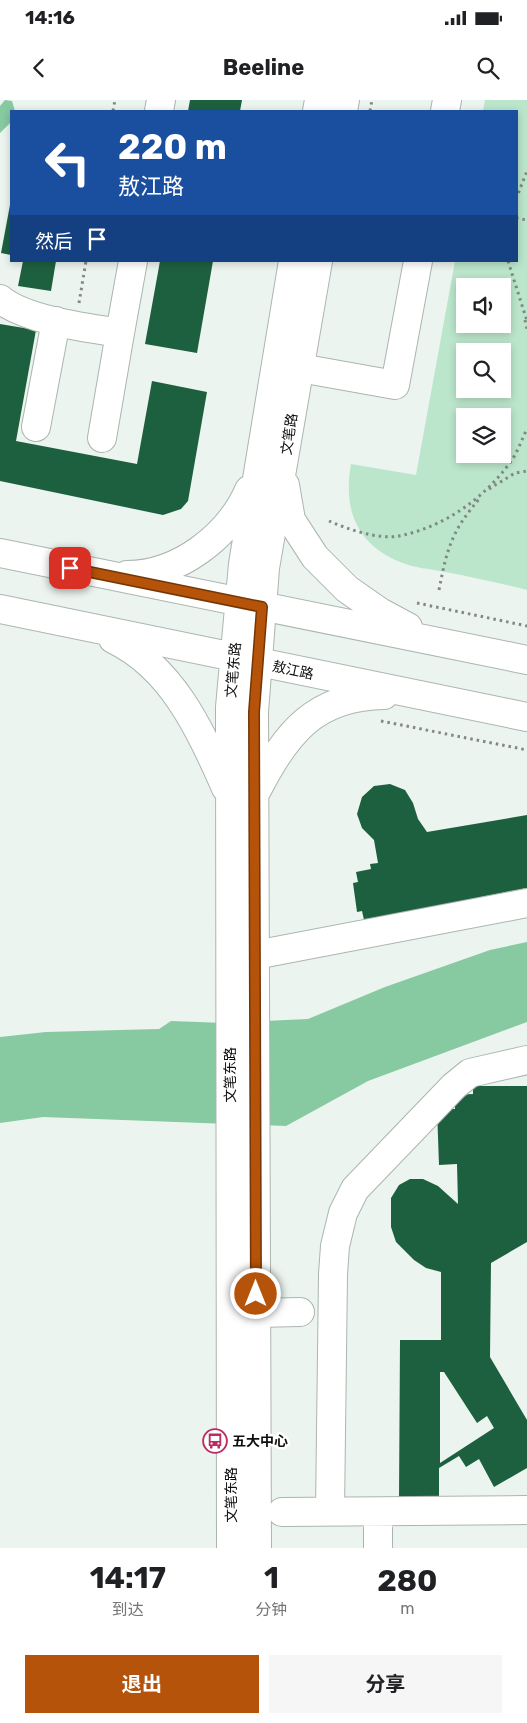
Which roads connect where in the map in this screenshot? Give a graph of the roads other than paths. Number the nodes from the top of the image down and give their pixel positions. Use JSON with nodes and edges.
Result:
{"nodes":[{"id":1,"x":116,"y":262,"type":"edge"},
{"id":2,"x":133,"y":262,"type":"edge"},
{"id":3,"x":293,"y":262,"type":"edge"},
{"id":4,"x":318,"y":262,"type":"edge"},
{"id":5,"x":418,"y":262,"type":"edge"},
{"id":6,"x":0,"y":299,"type":"edge"},
{"id":7,"x":65,"y":323,"type":"junction"},
{"id":8,"x":112,"y":331,"type":"junction"},
{"id":9,"x":300,"y":368,"type":"junction"},
{"id":10,"x":36,"y":427,"type":"dead end"},
{"id":11,"x":102,"y":438,"type":"dead end"},
{"id":12,"x":271,"y":470,"type":"junction"},
{"id":13,"x":0,"y":553,"type":"edge"},
{"id":14,"x":105,"y":575,"type":"junction"},
{"id":15,"x":250,"y":605,"type":"junction"},
{"id":16,"x":0,"y":609,"type":"edge"},
{"id":17,"x":89,"y":627,"type":"junction"},
{"id":18,"x":459,"y":646,"type":"junction"},
{"id":19,"x":245,"y":660,"type":"junction"},
{"id":20,"x":527,"y":660,"type":"edge"},
{"id":21,"x":444,"y":700,"type":"junction"},
{"id":22,"x":527,"y":717,"type":"edge"},
{"id":23,"x":242,"y":797,"type":"junction"},
{"id":24,"x":527,"y":903,"type":"edge"},
{"id":25,"x":255,"y":955,"type":"junction"},
{"id":26,"x":243,"y":1018,"type":"junction"},
{"id":27,"x":527,"y":1060,"type":"edge"},
{"id":28,"x":243,"y":1129,"type":"junction"},
{"id":29,"x":300,"y":1312,"type":"dead end"},
{"id":30,"x":256,"y":1313,"type":"junction"},
{"id":31,"x":527,"y":1510,"type":"edge"},
{"id":32,"x":282,"y":1512,"type":"dead end"},
{"id":33,"x":330,"y":1512,"type":"junction"},
{"id":34,"x":378,"y":1513,"type":"junction"},
{"id":35,"x":231,"y":1548,"type":"edge"},
{"id":36,"x":257,"y":1548,"type":"edge"},
{"id":37,"x":378,"y":1548,"type":"edge"}],
"edges":[{"from":1,"to":8,"type":"main road"},
{"from":2,"to":8,"type":"main road"},
{"from":3,"to":12,"type":"main road","name":"文笔路"},
{"from":4,"to":9,"type":"main road","name":"文笔路"},
{"from":5,"to":9,"type":"main road"},
{"from":6,"to":7,"type":"main road"},
{"from":7,"to":8,"type":"main road"},
{"from":7,"to":10,"type":"main road"},
{"from":8,"to":11,"type":"main road"},
{"from":9,"to":12,"type":"main road","name":"文笔路"},
{"from":12,"to":14,"type":"main road"},
{"from":12,"to":15,"type":"main road","name":"文笔路"},
{"from":12,"to":18,"type":"main road"},
{"from":13,"to":14,"type":"main road"},
{"from":14,"to":15,"type":"main road"},
{"from":15,"to":18,"type":"main road"},
{"from":15,"to":19,"type":"main road","name":"文笔东路"},
{"from":16,"to":17,"type":"main road","name":"敖江路"},
{"from":17,"to":19,"type":"main road","name":"敖江路"},
{"from":17,"to":23,"type":"main road"},
{"from":18,"to":20,"type":"main road"},
{"from":19,"to":21,"type":"main road","name":"敖江路"},
{"from":19,"to":23,"type":"main road","name":"文笔东路"},
{"from":21,"to":22,"type":"main road","name":"敖江路"},
{"from":21,"to":23,"type":"main road"},
{"from":23,"to":25,"type":"main road","name":"文笔东路"},
{"from":23,"to":26,"type":"main road","name":"文笔东路"},
{"from":24,"to":25,"type":"main road"},
{"from":25,"to":26,"type":"main road","name":"文笔东路"},
{"from":26,"to":28,"type":"main road","name":"文笔东路"},
{"from":27,"to":33,"type":"main road"},
{"from":28,"to":30,"type":"main road","name":"文笔东路"},
{"from":28,"to":35,"type":"main road","name":"文笔东路"},
{"from":29,"to":30,"type":"main road"},
{"from":30,"to":36,"type":"main road","name":"文笔东路"},
{"from":31,"to":34,"type":"main road"},
{"from":32,"to":33,"type":"main road"},
{"from":33,"to":34,"type":"main road"},
{"from":34,"to":37,"type":"main road"}]}
